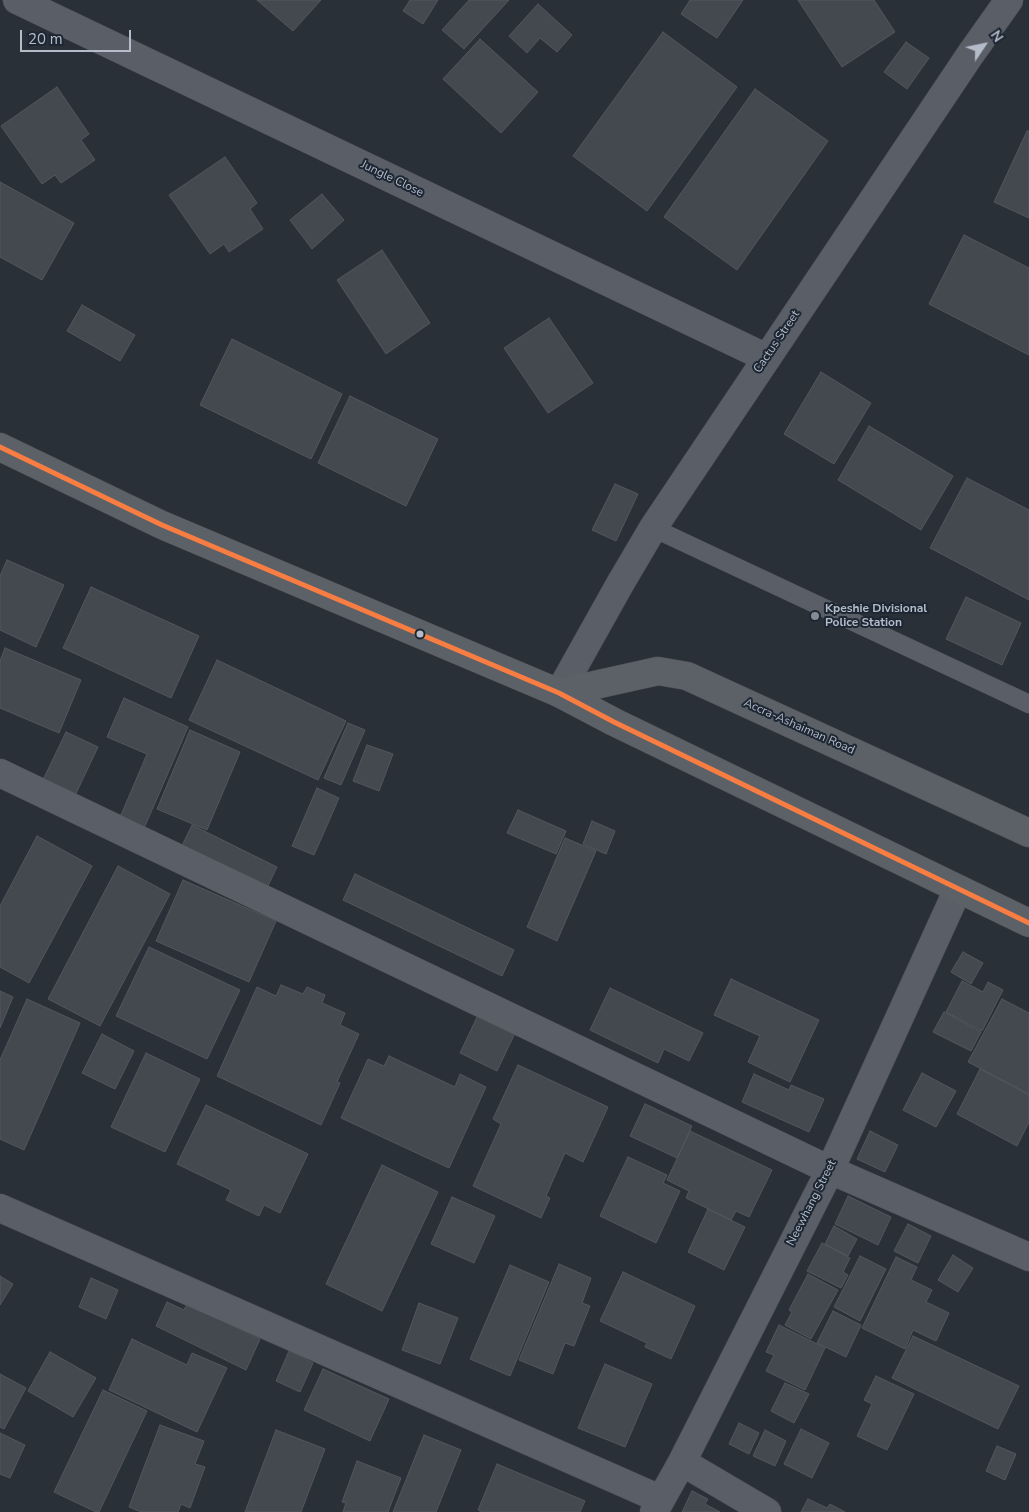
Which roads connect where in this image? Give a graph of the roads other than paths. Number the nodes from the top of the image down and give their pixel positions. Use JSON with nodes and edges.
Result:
{"nodes":[{"id":1,"x":17,"y":0,"type":"edge"},
{"id":2,"x":1009,"y":0,"type":"edge"},
{"id":3,"x":767,"y":358,"type":"junction"},
{"id":4,"x":0,"y":447,"type":"edge"},
{"id":5,"x":653,"y":528,"type":"junction"},
{"id":6,"x":560,"y":693,"type":"junction"},
{"id":7,"x":1029,"y":704,"type":"edge"},
{"id":8,"x":0,"y":773,"type":"edge"},
{"id":9,"x":1029,"y":833,"type":"edge"},
{"id":10,"x":958,"y":889,"type":"junction"},
{"id":11,"x":1029,"y":923,"type":"edge"},
{"id":12,"x":830,"y":1170,"type":"junction"},
{"id":13,"x":0,"y":1208,"type":"edge"},
{"id":14,"x":1029,"y":1257,"type":"edge"},
{"id":15,"x":682,"y":1462,"type":"junction"},
{"id":16,"x":657,"y":1506,"type":"edge"},
{"id":17,"x":767,"y":1512,"type":"edge"}],
"edges":[{"from":1,"to":3,"type":"street","name":"Jungle Close"},
{"from":2,"to":3,"type":"street","name":"Cactus Street"},
{"from":3,"to":5,"type":"street","name":"Cactus Street"},
{"from":4,"to":6,"type":"main road"},
{"from":5,"to":6,"type":"street","name":"Cactus Street"},
{"from":5,"to":7,"type":"lane"},
{"from":6,"to":9,"type":"main road","name":"Accra-Ashaiman Road"},
{"from":6,"to":10,"type":"main road"},
{"from":8,"to":12,"type":"street"},
{"from":10,"to":11,"type":"main road"},
{"from":10,"to":12,"type":"street","name":"Neewhang Street"},
{"from":12,"to":14,"type":"street"},
{"from":12,"to":15,"type":"street","name":"Neewhang Street"},
{"from":13,"to":16,"type":"street"},
{"from":15,"to":16,"type":"street","name":"Neewhang Street"},
{"from":15,"to":17,"type":"street"}]}
